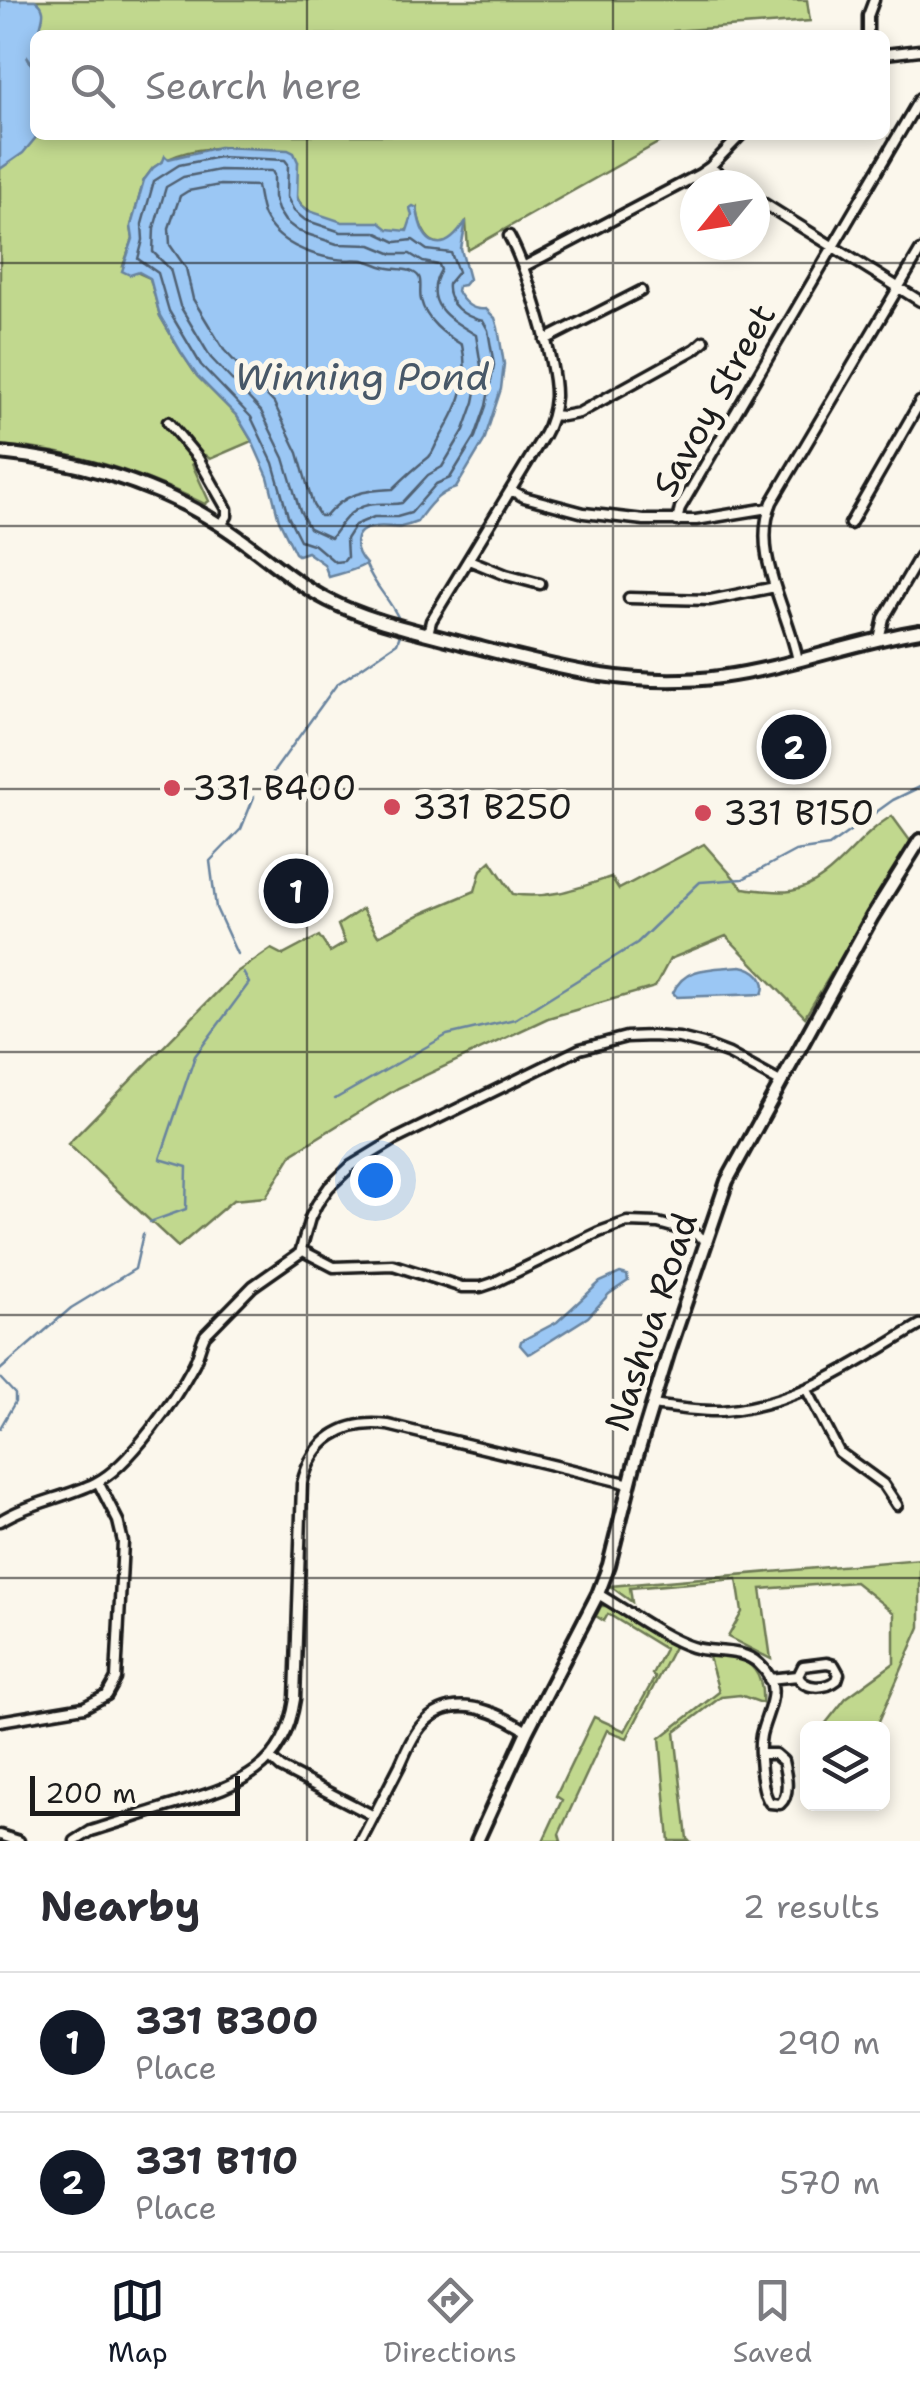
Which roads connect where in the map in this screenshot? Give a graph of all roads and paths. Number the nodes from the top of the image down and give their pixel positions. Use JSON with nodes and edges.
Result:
{"nodes":[{"id":1,"x":874,"y":0,"type":"edge"},
{"id":2,"x":868,"y":30,"type":"edge"},
{"id":3,"x":920,"y":50,"type":"edge"},
{"id":4,"x":890,"y":53,"type":"edge"},
{"id":5,"x":920,"y":98,"type":"edge"},
{"id":6,"x":736,"y":140,"type":"edge"},
{"id":7,"x":710,"y":167,"type":"junction"},
{"id":8,"x":714,"y":170,"type":"edge"},
{"id":9,"x":770,"y":207,"type":"edge"},
{"id":10,"x":509,"y":236,"type":"dead end"},
{"id":11,"x":833,"y":247,"type":"junction"},
{"id":12,"x":920,"y":251,"type":"edge"},
{"id":13,"x":523,"y":267,"type":"junction"},
{"id":14,"x":898,"y":287,"type":"junction"},
{"id":15,"x":641,"y":291,"type":"dead end"},
{"id":16,"x":920,"y":301,"type":"edge"},
{"id":17,"x":545,"y":340,"type":"junction"},
{"id":18,"x":704,"y":341,"type":"dead end"},
{"id":19,"x":920,"y":402,"type":"edge"},
{"id":20,"x":552,"y":415,"type":"junction"},
{"id":21,"x":168,"y":422,"type":"dead end"},
{"id":22,"x":0,"y":453,"type":"edge"},
{"id":23,"x":511,"y":490,"type":"junction"},
{"id":24,"x":769,"y":508,"type":"junction"},
{"id":25,"x":677,"y":522,"type":"junction"},
{"id":26,"x":850,"y":524,"type":"dead end"},
{"id":27,"x":221,"y":525,"type":"junction"},
{"id":28,"x":920,"y":556,"type":"edge"},
{"id":29,"x":468,"y":560,"type":"junction"},
{"id":30,"x":540,"y":584,"type":"dead end"},
{"id":31,"x":775,"y":586,"type":"junction"},
{"id":32,"x":628,"y":598,"type":"dead end"},
{"id":33,"x":920,"y":631,"type":"edge"},
{"id":34,"x":428,"y":634,"type":"junction"},
{"id":35,"x":879,"y":639,"type":"junction"},
{"id":36,"x":798,"y":660,"type":"junction"},
{"id":37,"x":920,"y":840,"type":"edge"},
{"id":38,"x":780,"y":1082,"type":"junction"},
{"id":39,"x":706,"y":1240,"type":"junction"},
{"id":40,"x":301,"y":1250,"type":"junction"},
{"id":41,"x":920,"y":1324,"type":"edge"},
{"id":42,"x":808,"y":1390,"type":"junction"},
{"id":43,"x":652,"y":1405,"type":"junction"},
{"id":44,"x":98,"y":1482,"type":"junction"},
{"id":45,"x":630,"y":1484,"type":"junction"},
{"id":46,"x":896,"y":1506,"type":"dead end"},
{"id":47,"x":0,"y":1520,"type":"edge"},
{"id":48,"x":598,"y":1594,"type":"junction"},
{"id":49,"x":798,"y":1676,"type":"junction"},
{"id":50,"x":769,"y":1679,"type":"junction"},
{"id":51,"x":0,"y":1721,"type":"edge"},
{"id":52,"x":527,"y":1731,"type":"junction"},
{"id":53,"x":761,"y":1754,"type":"junction"},
{"id":54,"x":270,"y":1758,"type":"junction"},
{"id":55,"x":374,"y":1816,"type":"junction"},
{"id":56,"x":0,"y":1835,"type":"edge"},
{"id":57,"x":18,"y":1841,"type":"edge"},
{"id":58,"x":76,"y":1841,"type":"edge"},
{"id":59,"x":361,"y":1841,"type":"edge"},
{"id":60,"x":477,"y":1841,"type":"edge"}],
"edges":[{"from":1,"to":2,"type":"street"},
{"from":3,"to":4,"type":"street"},
{"from":5,"to":11,"type":"street","name":"Savoy Street"},
{"from":6,"to":7,"type":"street"},
{"from":7,"to":8,"type":"street"},
{"from":7,"to":13,"type":"street"},
{"from":9,"to":11,"type":"street"},
{"from":10,"to":13,"type":"street"},
{"from":11,"to":14,"type":"street"},
{"from":11,"to":25,"type":"street","name":"Savoy Street"},
{"from":12,"to":14,"type":"street"},
{"from":13,"to":17,"type":"street"},
{"from":14,"to":16,"type":"street"},
{"from":14,"to":24,"type":"street"},
{"from":15,"to":17,"type":"street"},
{"from":17,"to":20,"type":"street"},
{"from":18,"to":20,"type":"street"},
{"from":19,"to":26,"type":"street"},
{"from":20,"to":23,"type":"street"},
{"from":21,"to":27,"type":"street"},
{"from":22,"to":27,"type":"main road"},
{"from":23,"to":25,"type":"street"},
{"from":23,"to":29,"type":"street"},
{"from":24,"to":25,"type":"street"},
{"from":24,"to":31,"type":"street"},
{"from":27,"to":34,"type":"main road"},
{"from":28,"to":35,"type":"street"},
{"from":29,"to":30,"type":"street"},
{"from":29,"to":34,"type":"street"},
{"from":31,"to":32,"type":"street"},
{"from":31,"to":36,"type":"street"},
{"from":33,"to":35,"type":"main road"},
{"from":34,"to":36,"type":"main road"},
{"from":35,"to":36,"type":"main road"},
{"from":37,"to":38,"type":"main road","name":"Nashua Road"},
{"from":38,"to":39,"type":"main road","name":"Nashua Road"},
{"from":38,"to":40,"type":"street"},
{"from":39,"to":40,"type":"street"},
{"from":39,"to":43,"type":"main road","name":"Nashua Road"},
{"from":40,"to":44,"type":"street"},
{"from":41,"to":42,"type":"street"},
{"from":42,"to":43,"type":"street"},
{"from":42,"to":46,"type":"street"},
{"from":43,"to":45,"type":"main road","name":"Nashua Road"},
{"from":44,"to":47,"type":"street"},
{"from":44,"to":51,"type":"street"},
{"from":45,"to":48,"type":"main road","name":"Nashua Road"},
{"from":45,"to":54,"type":"street"},
{"from":48,"to":50,"type":"street"},
{"from":48,"to":52,"type":"main road","name":"Nashua Road"},
{"from":49,"to":49,"type":"street"},
{"from":49,"to":50,"type":"street"},
{"from":50,"to":53,"type":"street"},
{"from":52,"to":55,"type":"street"},
{"from":52,"to":60,"type":"main road","name":"Nashua Road"},
{"from":53,"to":53,"type":"street"},
{"from":54,"to":55,"type":"street"},
{"from":54,"to":58,"type":"street"},
{"from":55,"to":59,"type":"street"},
{"from":56,"to":57,"type":"street"}]}
